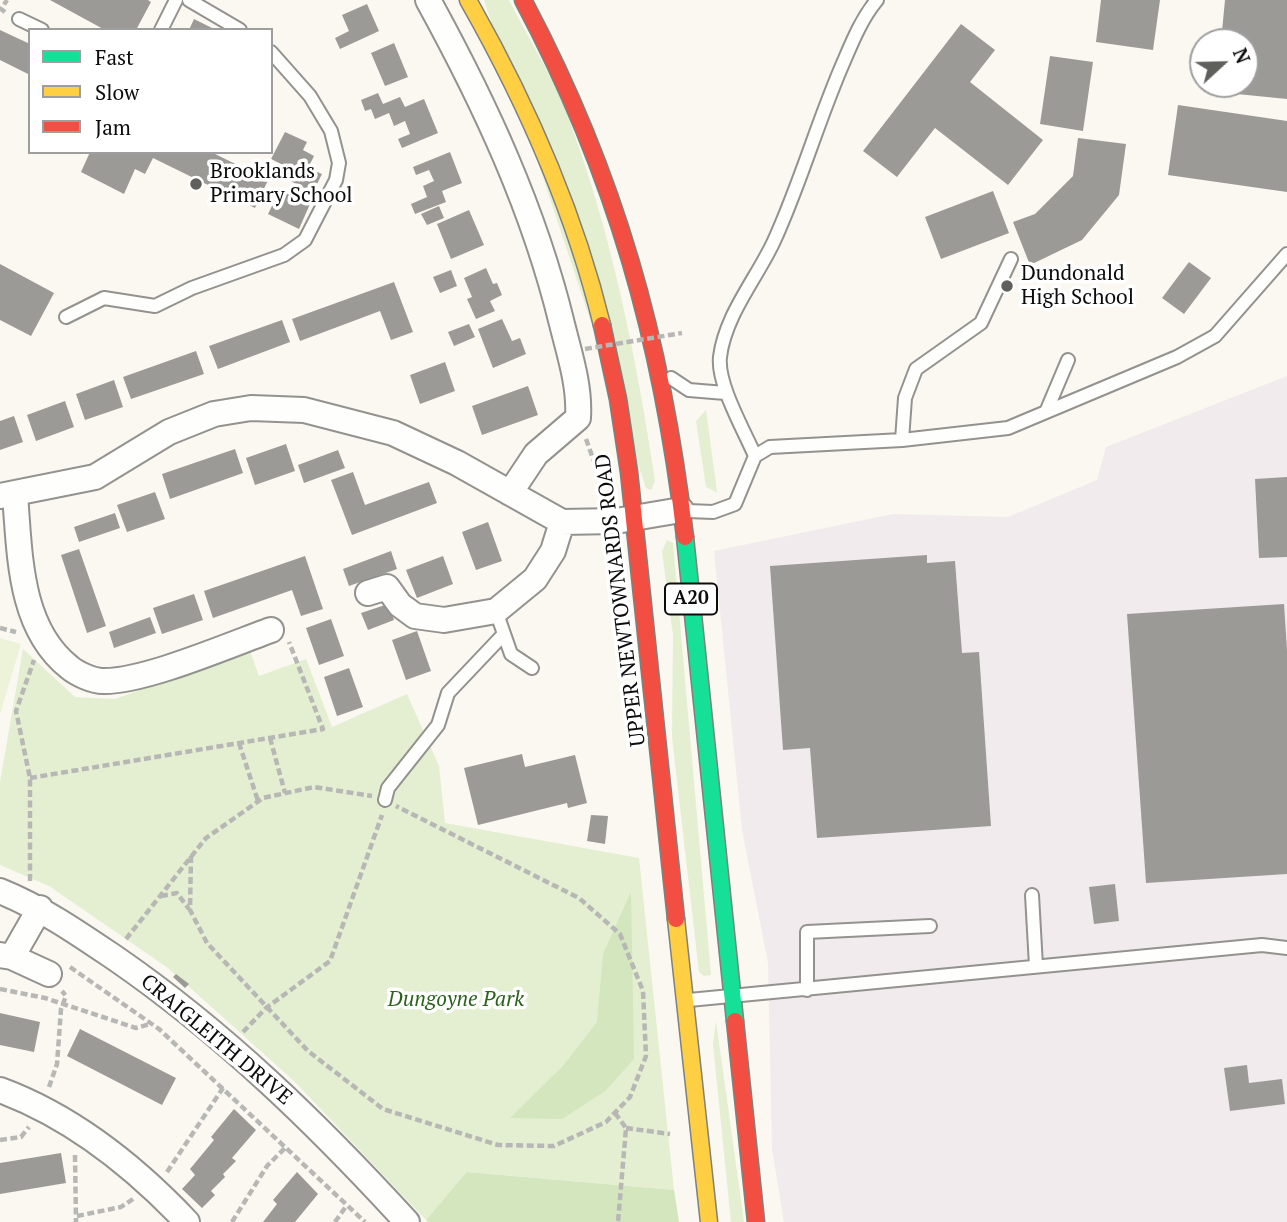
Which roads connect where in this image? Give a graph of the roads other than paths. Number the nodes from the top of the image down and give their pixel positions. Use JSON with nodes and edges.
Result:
{"nodes":[{"id":1,"x":176,"y":0,"type":"edge"},
{"id":2,"x":189,"y":0,"type":"edge"},
{"id":3,"x":428,"y":0,"type":"edge"},
{"id":4,"x":468,"y":0,"type":"edge"},
{"id":5,"x":523,"y":0,"type":"edge"},
{"id":6,"x":877,"y":0,"type":"edge"},
{"id":7,"x":19,"y":19,"type":"dead end"},
{"id":8,"x":37,"y":28,"type":"edge"},
{"id":9,"x":162,"y":28,"type":"edge"},
{"id":10,"x":237,"y":28,"type":"edge"},
{"id":11,"x":273,"y":54,"type":"edge"},
{"id":12,"x":1287,"y":254,"type":"edge"},
{"id":13,"x":1012,"y":260,"type":"dead end"},
{"id":14,"x":66,"y":317,"type":"dead end"},
{"id":15,"x":654,"y":355,"type":"junction"},
{"id":16,"x":1068,"y":359,"type":"dead end"},
{"id":17,"x":725,"y":393,"type":"junction"},
{"id":18,"x":1046,"y":412,"type":"junction"},
{"id":19,"x":902,"y":440,"type":"junction"},
{"id":20,"x":755,"y":456,"type":"junction"},
{"id":21,"x":510,"y":493,"type":"junction"},
{"id":22,"x":8,"y":496,"type":"edge"},
{"id":23,"x":681,"y":510,"type":"junction"},
{"id":24,"x":635,"y":517,"type":"junction"},
{"id":25,"x":562,"y":522,"type":"junction"},
{"id":26,"x":368,"y":593,"type":"dead end"},
{"id":27,"x":496,"y":611,"type":"junction"},
{"id":28,"x":271,"y":631,"type":"road end"},
{"id":29,"x":503,"y":635,"type":"junction"},
{"id":30,"x":532,"y":668,"type":"dead end"},
{"id":31,"x":385,"y":800,"type":"road end"},
{"id":32,"x":0,"y":891,"type":"edge"},
{"id":33,"x":1032,"y":895,"type":"dead end"},
{"id":34,"x":40,"y":908,"type":"junction"},
{"id":35,"x":930,"y":926,"type":"dead end"},
{"id":36,"x":1287,"y":948,"type":"edge"},
{"id":37,"x":6,"y":956,"type":"edge"},
{"id":38,"x":1036,"y":966,"type":"junction"},
{"id":39,"x":57,"y":968,"type":"road end"},
{"id":40,"x":807,"y":990,"type":"junction"},
{"id":41,"x":732,"y":997,"type":"junction"},
{"id":42,"x":685,"y":1001,"type":"junction"},
{"id":43,"x":0,"y":1090,"type":"edge"},
{"id":44,"x":187,"y":1222,"type":"edge"},
{"id":45,"x":407,"y":1222,"type":"edge"},
{"id":46,"x":709,"y":1222,"type":"edge"},
{"id":47,"x":756,"y":1222,"type":"edge"}],
"edges":[{"from":1,"to":9,"type":"lane"},
{"from":2,"to":10,"type":"lane"},
{"from":3,"to":21,"type":"street"},
{"from":4,"to":24,"type":"highway","name":"UPPER NEWTOWNARDS ROAD","number":"A20"},
{"from":5,"to":15,"type":"highway","number":"A20"},
{"from":6,"to":17,"type":"lane"},
{"from":7,"to":8,"type":"lane"},
{"from":11,"to":14,"type":"lane"},
{"from":12,"to":18,"type":"lane"},
{"from":13,"to":19,"type":"lane"},
{"from":15,"to":17,"type":"lane"},
{"from":15,"to":23,"type":"highway","number":"A20"},
{"from":16,"to":18,"type":"lane"},
{"from":17,"to":20,"type":"lane"},
{"from":18,"to":19,"type":"lane"},
{"from":19,"to":20,"type":"lane"},
{"from":20,"to":23,"type":"lane"},
{"from":21,"to":22,"type":"street"},
{"from":21,"to":25,"type":"street"},
{"from":22,"to":28,"type":"street"},
{"from":23,"to":24,"type":"street"},
{"from":23,"to":41,"type":"highway","number":"A20"},
{"from":24,"to":25,"type":"street"},
{"from":24,"to":42,"type":"highway","name":"UPPER NEWTOWNARDS ROAD","number":"A20"},
{"from":25,"to":27,"type":"street"},
{"from":26,"to":27,"type":"street"},
{"from":27,"to":29,"type":"lane"},
{"from":29,"to":30,"type":"lane"},
{"from":29,"to":31,"type":"lane"},
{"from":32,"to":34,"type":"street","name":"CRAIGLEITH DRIVE"},
{"from":33,"to":38,"type":"lane"},
{"from":34,"to":37,"type":"street"},
{"from":34,"to":45,"type":"street","name":"CRAIGLEITH DRIVE"},
{"from":35,"to":40,"type":"lane"},
{"from":36,"to":38,"type":"lane"},
{"from":37,"to":39,"type":"street"},
{"from":38,"to":40,"type":"lane"},
{"from":40,"to":41,"type":"lane"},
{"from":41,"to":42,"type":"lane"},
{"from":41,"to":47,"type":"highway","number":"A20"},
{"from":42,"to":46,"type":"highway","name":"UPPER NEWTOWNARDS ROAD","number":"A20"},
{"from":43,"to":44,"type":"street"}]}
